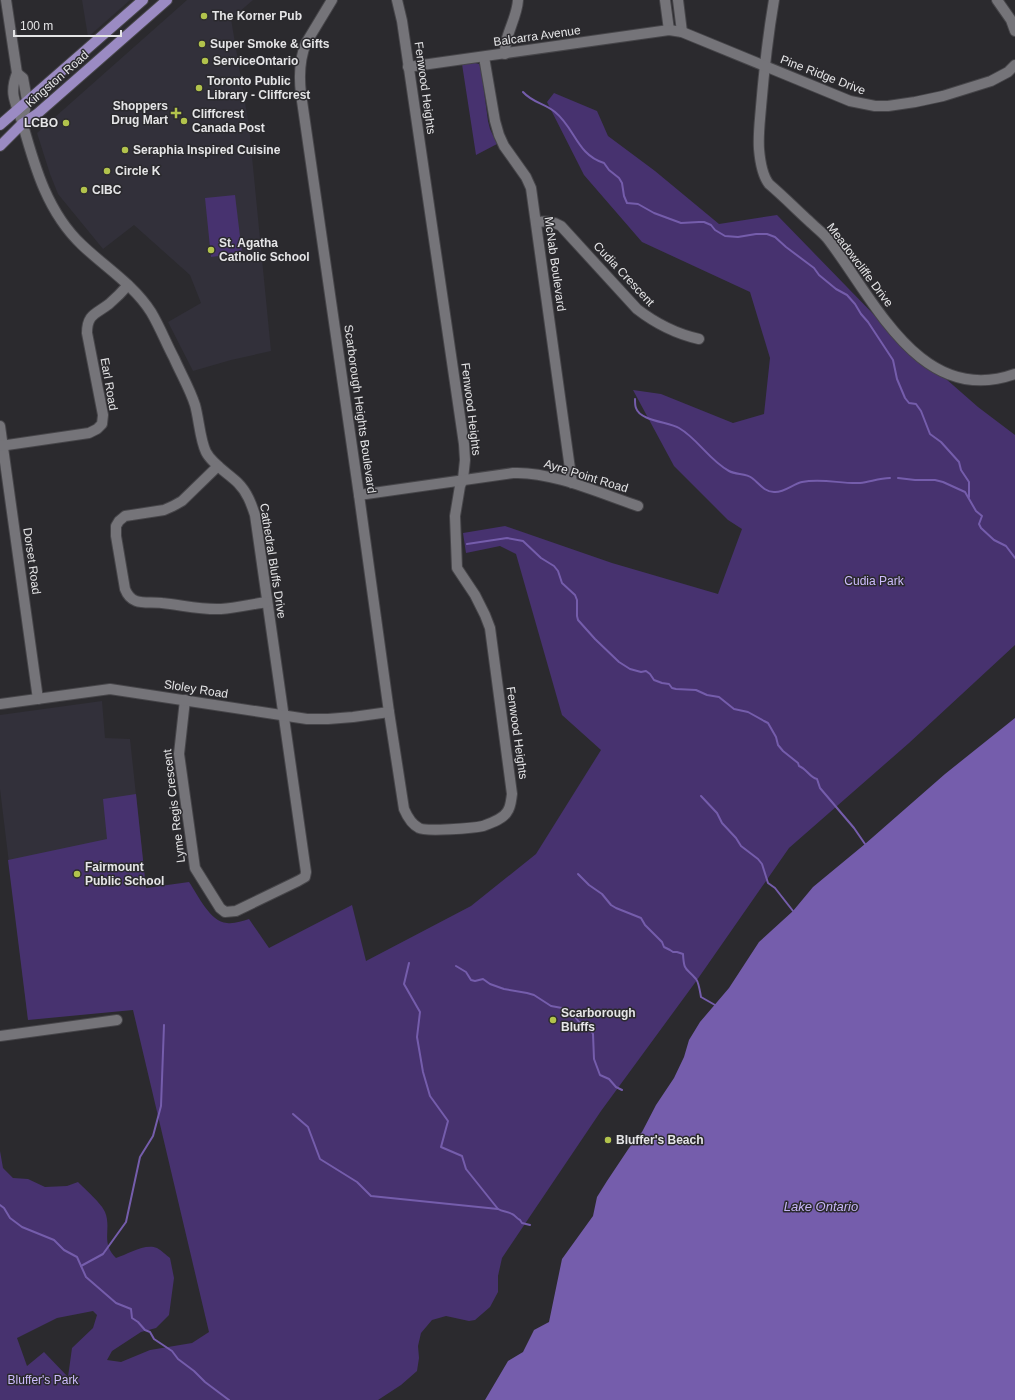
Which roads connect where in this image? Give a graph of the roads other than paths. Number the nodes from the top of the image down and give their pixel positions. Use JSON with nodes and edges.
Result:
{"nodes":[{"id":1,"x":6,"y":0,"type":"edge"},
{"id":2,"x":143,"y":0,"type":"edge"},
{"id":3,"x":167,"y":0,"type":"edge"},
{"id":4,"x":332,"y":0,"type":"edge"},
{"id":5,"x":397,"y":0,"type":"edge"},
{"id":6,"x":518,"y":0,"type":"edge"},
{"id":7,"x":665,"y":0,"type":"edge"},
{"id":8,"x":678,"y":0,"type":"edge"},
{"id":9,"x":774,"y":0,"type":"edge"},
{"id":10,"x":997,"y":0,"type":"edge"},
{"id":11,"x":669,"y":30,"type":"junction"},
{"id":12,"x":1015,"y":31,"type":"edge"},
{"id":13,"x":682,"y":32,"type":"junction"},
{"id":14,"x":505,"y":54,"type":"junction"},
{"id":15,"x":484,"y":57,"type":"junction"},
{"id":16,"x":1015,"y":65,"type":"edge"},
{"id":17,"x":764,"y":66,"type":"junction"},
{"id":18,"x":408,"y":67,"type":"junction"},
{"id":19,"x":17,"y":73,"type":"junction"},
{"id":20,"x":28,"y":100,"type":"junction"},
{"id":21,"x":17,"y":111,"type":"junction"},
{"id":22,"x":22,"y":124,"type":"junction"},
{"id":23,"x":0,"y":125,"type":"edge"},
{"id":24,"x":0,"y":146,"type":"edge"},
{"id":25,"x":536,"y":222,"type":"junction"},
{"id":26,"x":128,"y":285,"type":"junction"},
{"id":27,"x":699,"y":339,"type":"dead end"},
{"id":28,"x":1015,"y":374,"type":"edge"},
{"id":29,"x":0,"y":426,"type":"edge"},
{"id":30,"x":1,"y":446,"type":"edge"},
{"id":31,"x":218,"y":466,"type":"junction"},
{"id":32,"x":463,"y":480,"type":"junction"},
{"id":33,"x":572,"y":483,"type":"junction"},
{"id":34,"x":360,"y":495,"type":"junction"},
{"id":35,"x":638,"y":506,"type":"dead end"},
{"id":36,"x":268,"y":602,"type":"junction"},
{"id":37,"x":38,"y":699,"type":"junction"},
{"id":38,"x":185,"y":700,"type":"junction"},
{"id":39,"x":0,"y":704,"type":"edge"},
{"id":40,"x":389,"y":712,"type":"junction"},
{"id":41,"x":284,"y":716,"type":"junction"},
{"id":42,"x":416,"y":826,"type":"joint"},
{"id":43,"x":117,"y":1020,"type":"dead end"},
{"id":44,"x":0,"y":1036,"type":"edge"}],
"edges":[{"from":1,"to":19,"type":"street"},
{"from":2,"to":20,"type":"main road","name":"Kingston Road"},
{"from":3,"to":22,"type":"main road","name":"Kingston Road"},
{"from":4,"to":34,"type":"street","name":"Scarborough Heights Boulevard"},
{"from":5,"to":18,"type":"street","name":"Fenwood Heights"},
{"from":6,"to":14,"type":"street"},
{"from":7,"to":11,"type":"street"},
{"from":8,"to":13,"type":"street"},
{"from":9,"to":17,"type":"street","name":"Meadowcliffe Drive"},
{"from":10,"to":12,"type":"street"},
{"from":11,"to":13,"type":"street","name":"Pine Ridge Drive"},
{"from":11,"to":14,"type":"street","name":"Balcarra Avenue"},
{"from":13,"to":17,"type":"street","name":"Pine Ridge Drive"},
{"from":14,"to":15,"type":"street","name":"Balcarra Avenue"},
{"from":15,"to":18,"type":"street","name":"Balcarra Avenue"},
{"from":15,"to":25,"type":"street","name":"McNab Boulevard"},
{"from":16,"to":17,"type":"street","name":"Pine Ridge Drive"},
{"from":17,"to":28,"type":"street","name":"Meadowcliffe Drive"},
{"from":18,"to":32,"type":"street","name":"Fenwood Heights"},
{"from":19,"to":20,"type":"street"},
{"from":19,"to":21,"type":"street","name":"Cathedral Bluffs Drive"},
{"from":20,"to":21,"type":"main road","name":"Kingston Road"},
{"from":20,"to":22,"type":"street"},
{"from":21,"to":22,"type":"street","name":"Cathedral Bluffs Drive"},
{"from":21,"to":23,"type":"main road","name":"Kingston Road"},
{"from":22,"to":24,"type":"main road","name":"Kingston Road"},
{"from":22,"to":26,"type":"street","name":"Cathedral Bluffs Drive"},
{"from":25,"to":27,"type":"street","name":"Cudia Crescent"},
{"from":25,"to":33,"type":"street","name":"McNab Boulevard"},
{"from":26,"to":30,"type":"street","name":"Earl Road"},
{"from":26,"to":31,"type":"street","name":"Cathedral Bluffs Drive"},
{"from":29,"to":30,"type":"street","name":"Dorset Road"},
{"from":30,"to":37,"type":"street","name":"Dorset Road"},
{"from":31,"to":36,"type":"street","name":"Cathedral Bluffs Drive"},
{"from":31,"to":36,"type":"street"},
{"from":32,"to":33,"type":"street","name":"Ayre Point Road"},
{"from":32,"to":34,"type":"street","name":"Ayre Point Road"},
{"from":32,"to":42,"type":"street","name":"Fenwood Heights"},
{"from":33,"to":35,"type":"street","name":"Ayre Point Road"},
{"from":34,"to":40,"type":"street","name":"Scarborough Heights Boulevard"},
{"from":36,"to":41,"type":"street","name":"Cathedral Bluffs Drive"},
{"from":37,"to":38,"type":"street","name":"Sloley Road"},
{"from":37,"to":39,"type":"street","name":"Sloley Road"},
{"from":38,"to":41,"type":"street","name":"Sloley Road"},
{"from":38,"to":41,"type":"street","name":"Lyme Regis Crescent"},
{"from":40,"to":41,"type":"street","name":"Sloley Road"},
{"from":40,"to":42,"type":"street","name":"Scarborough Heights Boulevard"},
{"from":43,"to":44,"type":"street"}]}
